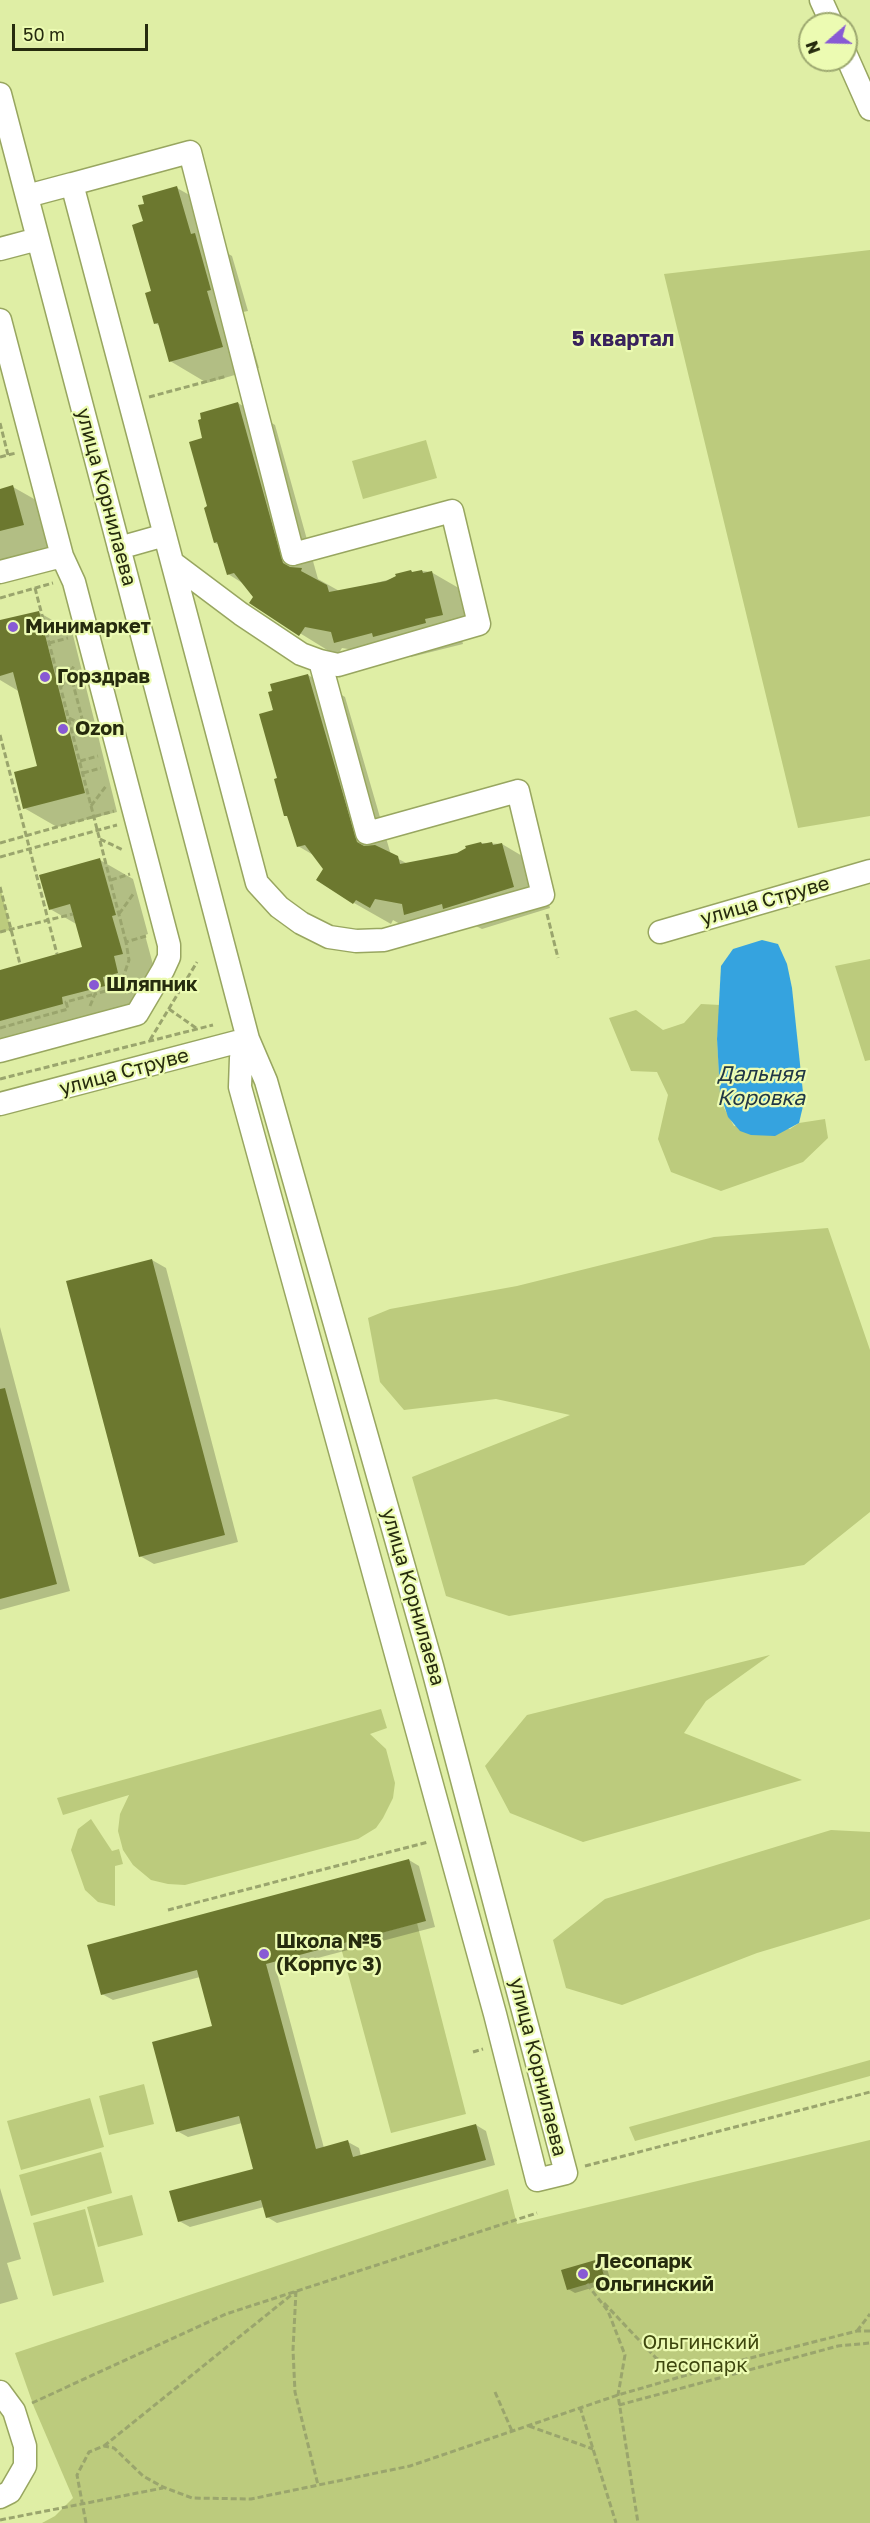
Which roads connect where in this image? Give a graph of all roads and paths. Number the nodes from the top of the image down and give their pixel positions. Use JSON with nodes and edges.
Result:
{"nodes":[{"id":1,"x":853,"y":72,"type":"edge"},
{"id":2,"x":0,"y":94,"type":"edge"},
{"id":3,"x":870,"y":109,"type":"edge"},
{"id":4,"x":72,"y":184,"type":"junction"},
{"id":5,"x":27,"y":196,"type":"junction"},
{"id":6,"x":38,"y":239,"type":"junction"},
{"id":7,"x":0,"y":249,"type":"edge"},
{"id":8,"x":0,"y":320,"type":"edge"},
{"id":9,"x":246,"y":371,"type":"junction"},
{"id":10,"x":130,"y":403,"type":"junction"},
{"id":11,"x":0,"y":423,"type":"edge"},
{"id":12,"x":8,"y":455,"type":"dead end"},
{"id":13,"x":165,"y":535,"type":"junction"},
{"id":14,"x":119,"y":548,"type":"junction"},
{"id":15,"x":62,"y":556,"type":"junction"},
{"id":16,"x":172,"y":563,"type":"junction"},
{"id":17,"x":0,"y":572,"type":"edge"},
{"id":18,"x":0,"y":598,"type":"edge"},
{"id":19,"x":320,"y":661,"type":"junction"},
{"id":20,"x":70,"y":672,"type":"dead end"},
{"id":21,"x":84,"y":726,"type":"dead end"},
{"id":22,"x":0,"y":736,"type":"edge"},
{"id":23,"x":94,"y":817,"type":"junction"},
{"id":24,"x":98,"y":831,"type":"junction"},
{"id":25,"x":26,"y":836,"type":"junction"},
{"id":26,"x":0,"y":843,"type":"edge"},
{"id":27,"x":30,"y":849,"type":"junction"},
{"id":28,"x":0,"y":857,"type":"edge"},
{"id":29,"x":870,"y":871,"type":"edge"},
{"id":30,"x":0,"y":887,"type":"edge"},
{"id":31,"x":543,"y":895,"type":"junction"},
{"id":32,"x":73,"y":914,"type":"dead end"},
{"id":33,"x":48,"y":920,"type":"junction"},
{"id":34,"x":11,"y":930,"type":"junction"},
{"id":35,"x":165,"y":931,"type":"junction"},
{"id":36,"x":0,"y":932,"type":"edge"},
{"id":37,"x":660,"y":932,"type":"dead end"},
{"id":38,"x":126,"y":942,"type":"junction"},
{"id":39,"x":57,"y":954,"type":"dead end"},
{"id":40,"x":558,"y":958,"type":"dead end"},
{"id":41,"x":197,"y":962,"type":"dead end"},
{"id":42,"x":20,"y":964,"type":"dead end"},
{"id":43,"x":95,"y":994,"type":"junction"},
{"id":44,"x":213,"y":1025,"type":"dead end"},
{"id":45,"x":0,"y":1028,"type":"edge"},
{"id":46,"x":81,"y":1030,"type":"junction"},
{"id":47,"x":248,"y":1039,"type":"junction"},
{"id":48,"x":150,"y":1041,"type":"junction"},
{"id":49,"x":0,"y":1051,"type":"edge"},
{"id":50,"x":0,"y":1079,"type":"edge"},
{"id":51,"x":0,"y":1104,"type":"edge"},
{"id":52,"x":435,"y":1840,"type":"dead end"},
{"id":53,"x":168,"y":1910,"type":"dead end"},
{"id":54,"x":870,"y":2092,"type":"edge"},
{"id":55,"x":586,"y":2167,"type":"dead end"},
{"id":56,"x":537,"y":2213,"type":"dead end"},
{"id":57,"x":587,"y":2284,"type":"dead end"},
{"id":58,"x":296,"y":2291,"type":"junction"},
{"id":59,"x":597,"y":2295,"type":"junction"},
{"id":60,"x":870,"y":2314,"type":"edge"},
{"id":61,"x":857,"y":2331,"type":"junction"},
{"id":62,"x":870,"y":2331,"type":"edge"},
{"id":63,"x":870,"y":2343,"type":"edge"},
{"id":64,"x":711,"y":2368,"type":"junction"},
{"id":65,"x":0,"y":2392,"type":"edge"},
{"id":66,"x":495,"y":2392,"type":"dead end"},
{"id":67,"x":618,"y":2395,"type":"junction"},
{"id":68,"x":619,"y":2405,"type":"junction"},
{"id":69,"x":580,"y":2407,"type":"junction"},
{"id":70,"x":14,"y":2411,"type":"junction"},
{"id":71,"x":527,"y":2425,"type":"junction"},
{"id":72,"x":512,"y":2431,"type":"junction"},
{"id":73,"x":104,"y":2446,"type":"junction"},
{"id":74,"x":593,"y":2449,"type":"junction"},
{"id":75,"x":318,"y":2485,"type":"junction"},
{"id":76,"x":163,"y":2487,"type":"junction"},
{"id":77,"x":0,"y":2497,"type":"edge"},
{"id":78,"x":82,"y":2505,"type":"junction"},
{"id":79,"x":0,"y":2520,"type":"edge"},
{"id":80,"x":86,"y":2523,"type":"edge"},
{"id":81,"x":616,"y":2523,"type":"edge"},
{"id":82,"x":638,"y":2523,"type":"edge"}],
"edges":[{"from":1,"to":3,"type":"street"},
{"from":2,"to":5,"type":"street","name":"улица Корнилаева"},
{"from":4,"to":5,"type":"street"},
{"from":4,"to":9,"type":"street"},
{"from":4,"to":10,"type":"street"},
{"from":5,"to":6,"type":"street","name":"улица Корнилаева"},
{"from":6,"to":7,"type":"street"},
{"from":6,"to":14,"type":"street","name":"улица Корнилаева"},
{"from":8,"to":15,"type":"street"},
{"from":9,"to":10,"type":"path"},
{"from":9,"to":19,"type":"street"},
{"from":10,"to":13,"type":"street"},
{"from":11,"to":12,"type":"path"},
{"from":13,"to":14,"type":"street"},
{"from":13,"to":16,"type":"street"},
{"from":14,"to":47,"type":"street","name":"улица Корнилаева"},
{"from":15,"to":17,"type":"street"},
{"from":15,"to":35,"type":"street"},
{"from":16,"to":19,"type":"street"},
{"from":16,"to":31,"type":"street"},
{"from":18,"to":23,"type":"path"},
{"from":19,"to":31,"type":"street"},
{"from":20,"to":21,"type":"path"},
{"from":22,"to":25,"type":"path"},
{"from":23,"to":24,"type":"path"},
{"from":23,"to":25,"type":"path"},
{"from":24,"to":27,"type":"path"},
{"from":24,"to":38,"type":"path"},
{"from":25,"to":26,"type":"path"},
{"from":25,"to":27,"type":"path"},
{"from":27,"to":28,"type":"path"},
{"from":27,"to":33,"type":"path"},
{"from":29,"to":37,"type":"street","name":"улица Струве"},
{"from":30,"to":34,"type":"path"},
{"from":31,"to":40,"type":"path"},
{"from":32,"to":33,"type":"path"},
{"from":33,"to":34,"type":"path"},
{"from":33,"to":39,"type":"path"},
{"from":34,"to":36,"type":"path"},
{"from":34,"to":42,"type":"path"},
{"from":35,"to":38,"type":"path"},
{"from":35,"to":46,"type":"street"},
{"from":38,"to":43,"type":"path"},
{"from":41,"to":48,"type":"path"},
{"from":43,"to":45,"type":"path"},
{"from":43,"to":46,"type":"path"},
{"from":44,"to":48,"type":"path"},
{"from":46,"to":49,"type":"street"},
{"from":47,"to":47,"type":"street","name":"улица Корнилаева"},
{"from":47,"to":51,"type":"street","name":"улица Струве"},
{"from":48,"to":50,"type":"path"},
{"from":52,"to":53,"type":"path"},
{"from":54,"to":55,"type":"path"},
{"from":56,"to":58,"type":"path"},
{"from":57,"to":59,"type":"path"},
{"from":58,"to":70,"type":"path"},
{"from":58,"to":73,"type":"path"},
{"from":58,"to":75,"type":"path"},
{"from":59,"to":64,"type":"path"},
{"from":59,"to":67,"type":"path"},
{"from":60,"to":61,"type":"path"},
{"from":61,"to":62,"type":"path"},
{"from":61,"to":64,"type":"path"},
{"from":63,"to":68,"type":"path"},
{"from":64,"to":67,"type":"path"},
{"from":65,"to":70,"type":"street"},
{"from":66,"to":72,"type":"path"},
{"from":67,"to":68,"type":"path"},
{"from":67,"to":69,"type":"path"},
{"from":68,"to":82,"type":"path"},
{"from":69,"to":71,"type":"path"},
{"from":69,"to":74,"type":"path"},
{"from":70,"to":77,"type":"street"},
{"from":71,"to":72,"type":"path"},
{"from":71,"to":74,"type":"path"},
{"from":72,"to":75,"type":"path"},
{"from":73,"to":76,"type":"path"},
{"from":73,"to":78,"type":"path"},
{"from":74,"to":81,"type":"path"},
{"from":75,"to":76,"type":"path"},
{"from":76,"to":78,"type":"path"},
{"from":78,"to":79,"type":"path"},
{"from":78,"to":80,"type":"path"}]}
